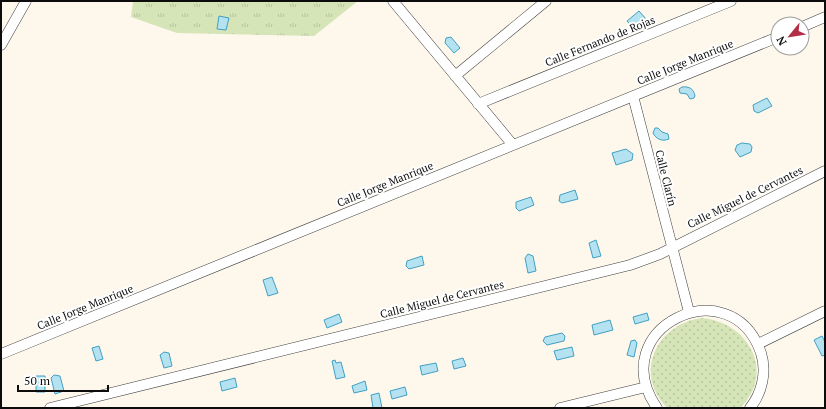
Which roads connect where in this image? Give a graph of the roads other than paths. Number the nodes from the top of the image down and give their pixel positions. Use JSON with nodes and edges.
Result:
{"nodes":[{"id":1,"x":26,"y":1,"type":"edge"},
{"id":2,"x":393,"y":1,"type":"edge"},
{"id":3,"x":546,"y":1,"type":"edge"},
{"id":4,"x":731,"y":1,"type":"edge"},
{"id":5,"x":825,"y":17,"type":"edge"},
{"id":6,"x":810,"y":24,"type":"edge"},
{"id":7,"x":770,"y":40,"type":"edge"},
{"id":8,"x":1,"y":45,"type":"edge"},
{"id":9,"x":455,"y":76,"type":"junction"},
{"id":10,"x":633,"y":96,"type":"junction"},
{"id":11,"x":478,"y":104,"type":"junction"},
{"id":12,"x":513,"y":145,"type":"junction"},
{"id":13,"x":825,"y":171,"type":"edge"},
{"id":14,"x":672,"y":248,"type":"junction"},
{"id":15,"x":825,"y":311,"type":"edge"},
{"id":16,"x":689,"y":312,"type":"junction"},
{"id":17,"x":758,"y":344,"type":"junction"},
{"id":18,"x":1,"y":354,"type":"edge"},
{"id":19,"x":646,"y":387,"type":"junction"},
{"id":20,"x":50,"y":408,"type":"edge"},
{"id":21,"x":560,"y":408,"type":"edge"},
{"id":22,"x":657,"y":408,"type":"edge"},
{"id":23,"x":750,"y":408,"type":"edge"}],
"edges":[{"from":1,"to":8,"type":"street"},
{"from":2,"to":9,"type":"street"},
{"from":3,"to":9,"type":"street"},
{"from":4,"to":11,"type":"street","name":"Calle Fernando de Rojas"},
{"from":5,"to":6,"type":"street"},
{"from":7,"to":10,"type":"street","name":"Calle Jorge Manrique"},
{"from":9,"to":11,"type":"street"},
{"from":10,"to":12,"type":"street","name":"Calle Jorge Manrique"},
{"from":10,"to":14,"type":"street","name":"Calle Clarín"},
{"from":11,"to":12,"type":"street"},
{"from":12,"to":18,"type":"street","name":"Calle Jorge Manrique"},
{"from":13,"to":14,"type":"street","name":"Calle Miguel de Cervantes"},
{"from":14,"to":16,"type":"street","name":"Calle Clarín"},
{"from":14,"to":20,"type":"street","name":"Calle Miguel de Cervantes"},
{"from":15,"to":17,"type":"street"},
{"from":16,"to":17,"type":"street"},
{"from":16,"to":19,"type":"street"},
{"from":17,"to":23,"type":"street"},
{"from":19,"to":21,"type":"street"},
{"from":19,"to":22,"type":"street"}]}
